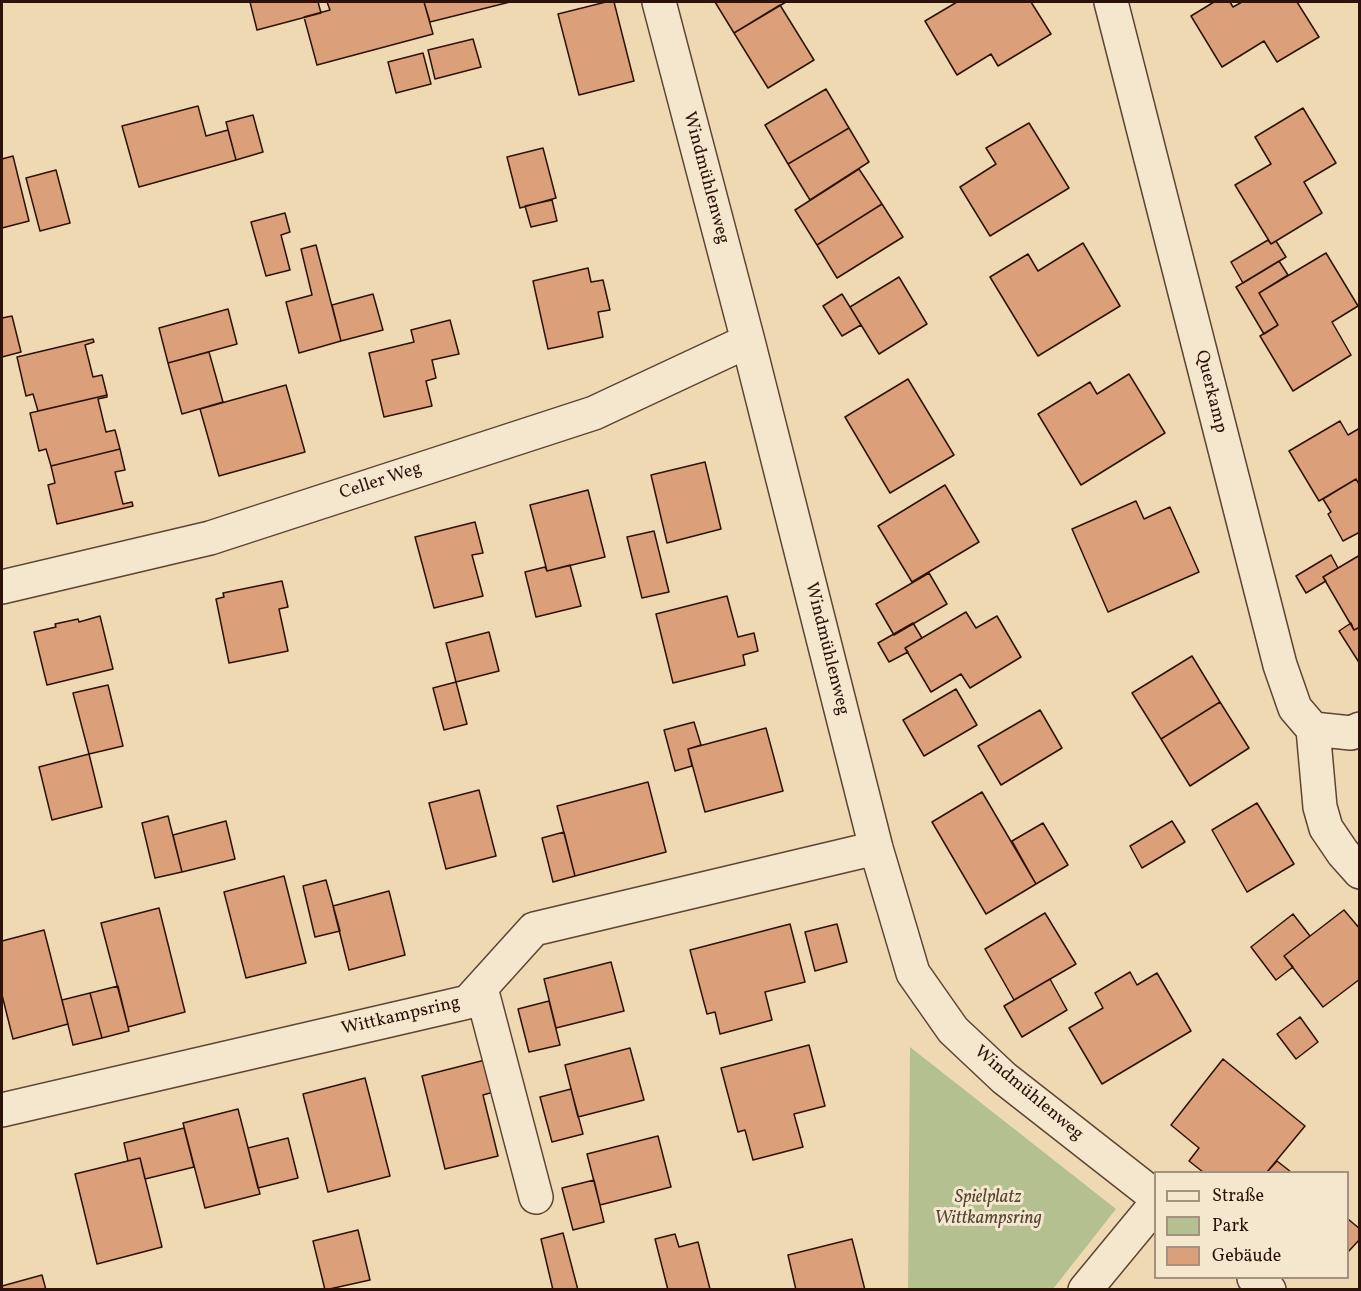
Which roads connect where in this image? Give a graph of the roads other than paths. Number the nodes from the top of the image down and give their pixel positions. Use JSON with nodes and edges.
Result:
{"nodes":[{"id":1,"x":659,"y":2,"type":"edge"},
{"id":2,"x":1111,"y":2,"type":"edge"},
{"id":3,"x":748,"y":341,"type":"junction"},
{"id":4,"x":2,"y":587,"type":"edge"},
{"id":5,"x":1313,"y":729,"type":"junction"},
{"id":6,"x":1359,"y":729,"type":"edge"},
{"id":7,"x":876,"y":848,"type":"junction"},
{"id":8,"x":1359,"y":872,"type":"edge"},
{"id":9,"x":481,"y":988,"type":"junction"},
{"id":10,"x":2,"y":1110,"type":"edge"},
{"id":11,"x":1154,"y":1196,"type":"edge"},
{"id":12,"x":536,"y":1197,"type":"dead end"},
{"id":13,"x":1154,"y":1205,"type":"edge"},
{"id":14,"x":1255,"y":1279,"type":"edge"},
{"id":15,"x":1085,"y":1290,"type":"edge"},
{"id":16,"x":1269,"y":1290,"type":"edge"}],
"edges":[{"from":1,"to":3,"type":"street","name":"Windmühlenweg"},
{"from":2,"to":5,"type":"street","name":"Querkamp"},
{"from":3,"to":4,"type":"street","name":"Celler Weg"},
{"from":3,"to":7,"type":"street","name":"Windmühlenweg"},
{"from":5,"to":6,"type":"street"},
{"from":5,"to":8,"type":"street"},
{"from":7,"to":9,"type":"street","name":"Wittkampsring"},
{"from":7,"to":11,"type":"street","name":"Windmühlenweg"},
{"from":9,"to":10,"type":"street","name":"Wittkampsring"},
{"from":9,"to":12,"type":"street"},
{"from":13,"to":15,"type":"street"},
{"from":14,"to":16,"type":"street"}]}
